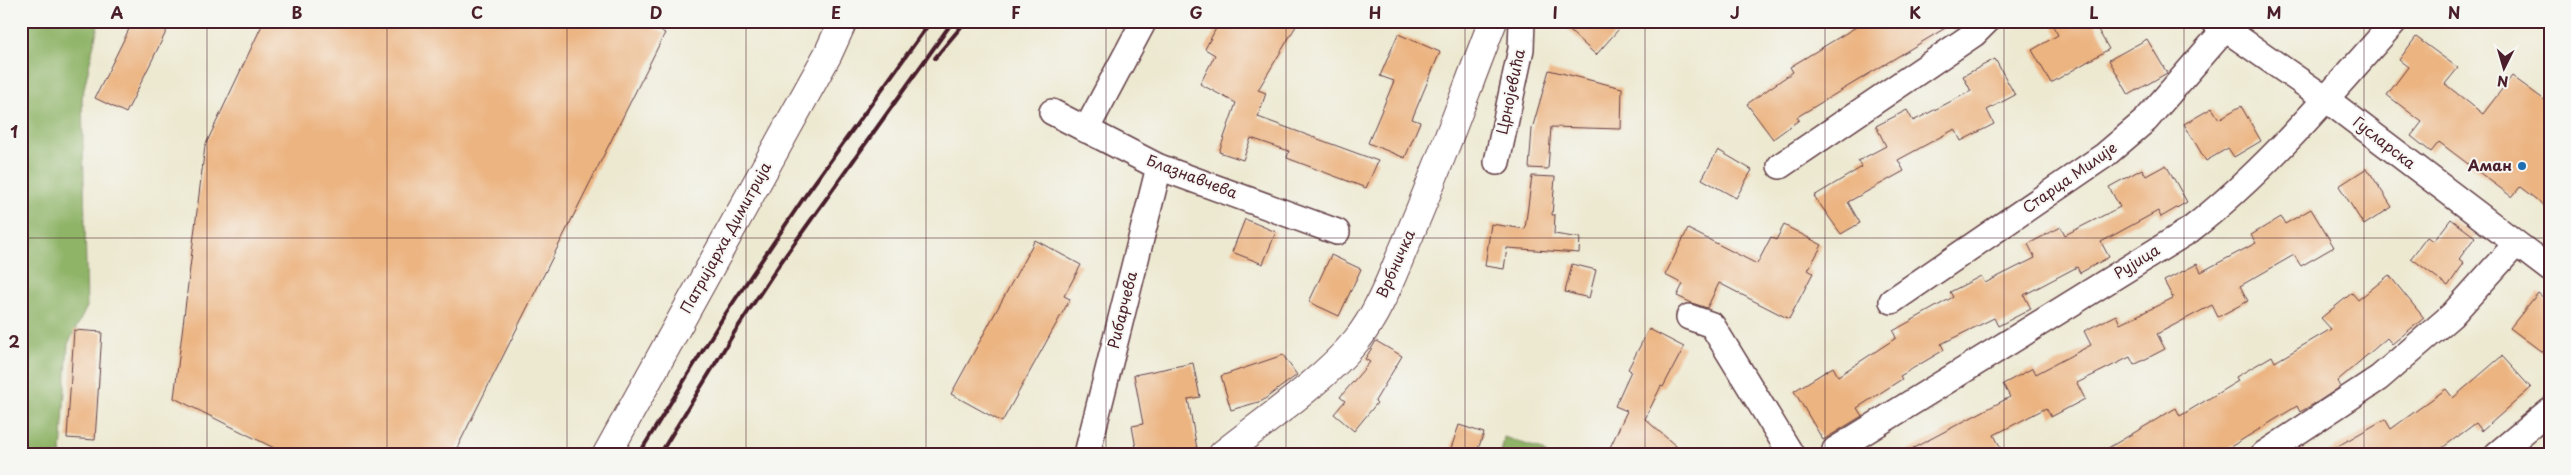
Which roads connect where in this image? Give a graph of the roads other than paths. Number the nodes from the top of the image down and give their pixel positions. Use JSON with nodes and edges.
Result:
{"nodes":[{"id":1,"x":843,"y":21,"type":"edge"},
{"id":2,"x":1144,"y":21,"type":"edge"},
{"id":3,"x":1493,"y":21,"type":"edge"},
{"id":4,"x":1522,"y":21,"type":"edge"},
{"id":5,"x":1987,"y":21,"type":"edge"},
{"id":6,"x":2395,"y":21,"type":"edge"},
{"id":7,"x":2220,"y":25,"type":"edge"},
{"id":8,"x":2326,"y":98,"type":"junction"},
{"id":9,"x":1052,"y":112,"type":"dead end"},
{"id":10,"x":1086,"y":130,"type":"junction"},
{"id":11,"x":1497,"y":162,"type":"dead end"},
{"id":12,"x":1158,"y":166,"type":"junction"},
{"id":13,"x":1780,"y":166,"type":"dead end"},
{"id":14,"x":1337,"y":232,"type":"dead end"},
{"id":15,"x":2516,"y":244,"type":"junction"},
{"id":16,"x":2546,"y":260,"type":"edge"},
{"id":17,"x":1892,"y":301,"type":"dead end"},
{"id":18,"x":1701,"y":321,"type":"dead end"},
{"id":19,"x":2550,"y":410,"type":"edge"},
{"id":20,"x":1835,"y":450,"type":"dead end"},
{"id":21,"x":607,"y":454,"type":"edge"},
{"id":22,"x":1087,"y":454,"type":"edge"},
{"id":23,"x":1223,"y":454,"type":"edge"},
{"id":24,"x":1791,"y":454,"type":"edge"},
{"id":25,"x":2264,"y":454,"type":"edge"},
{"id":26,"x":2497,"y":454,"type":"edge"}],
"edges":[{"from":1,"to":21,"type":"street","name":"Патријарха Димитрија"},
{"from":2,"to":10,"type":"street"},
{"from":3,"to":23,"type":"street","name":"Врбничка"},
{"from":4,"to":11,"type":"street","name":"Црнојевића"},
{"from":5,"to":13,"type":"street"},
{"from":6,"to":8,"type":"street","name":"Рујица"},
{"from":7,"to":8,"type":"street","name":"Гусларска"},
{"from":7,"to":17,"type":"street","name":"Старца Милије"},
{"from":8,"to":15,"type":"street","name":"Гусларска"},
{"from":8,"to":20,"type":"street","name":"Рујица"},
{"from":9,"to":10,"type":"street","name":"Блазнавчева"},
{"from":10,"to":12,"type":"street","name":"Блазнавчева"},
{"from":12,"to":14,"type":"street","name":"Блазнавчева"},
{"from":12,"to":22,"type":"street","name":"Рибарчева"},
{"from":15,"to":16,"type":"street","name":"Гусларска"},
{"from":15,"to":25,"type":"street"},
{"from":18,"to":24,"type":"street"},
{"from":19,"to":26,"type":"street"}]}
